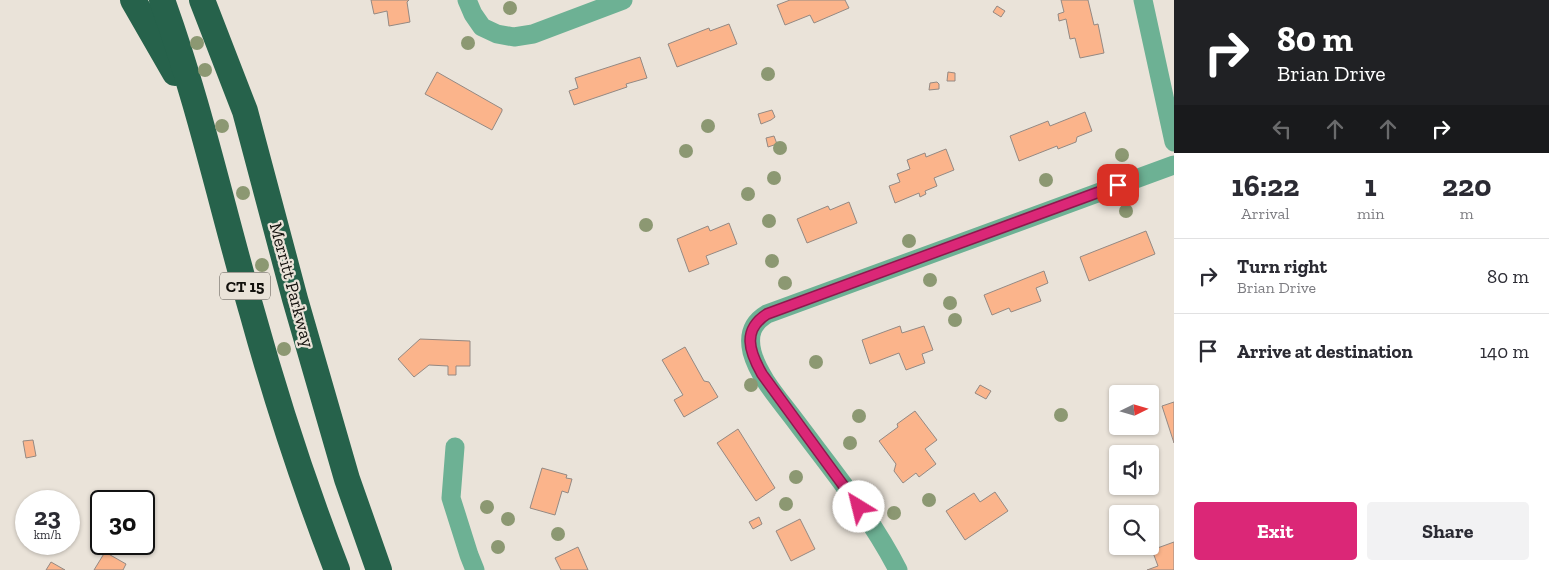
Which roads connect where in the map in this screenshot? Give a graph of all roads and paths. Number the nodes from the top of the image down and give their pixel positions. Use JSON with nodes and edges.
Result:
{"nodes":[{"id":1,"x":133,"y":0,"type":"edge"},
{"id":2,"x":162,"y":0,"type":"edge"},
{"id":3,"x":202,"y":0,"type":"edge"},
{"id":4,"x":467,"y":0,"type":"edge"},
{"id":5,"x":623,"y":0,"type":"edge"},
{"id":6,"x":1143,"y":0,"type":"edge"},
{"id":7,"x":1170,"y":98,"type":"edge"},
{"id":8,"x":204,"y":132,"type":"junction"},
{"id":9,"x":1174,"y":142,"type":"edge"},
{"id":10,"x":1174,"y":164,"type":"edge"},
{"id":11,"x":455,"y":447,"type":"dead end"},
{"id":12,"x":337,"y":570,"type":"edge"},
{"id":13,"x":379,"y":570,"type":"edge"},
{"id":14,"x":475,"y":570,"type":"edge"},
{"id":15,"x":898,"y":570,"type":"edge"}],
"edges":[{"from":1,"to":8,"type":"highway"},
{"from":2,"to":8,"type":"highway","number":"CT 15"},
{"from":3,"to":13,"type":"highway","name":"Merritt Parkway","number":"CT 15"},
{"from":4,"to":5,"type":"street"},
{"from":6,"to":7,"type":"street"},
{"from":7,"to":9,"type":"street"},
{"from":8,"to":12,"type":"highway","number":"CT 15"},
{"from":10,"to":15,"type":"street"},
{"from":11,"to":14,"type":"street"}]}
